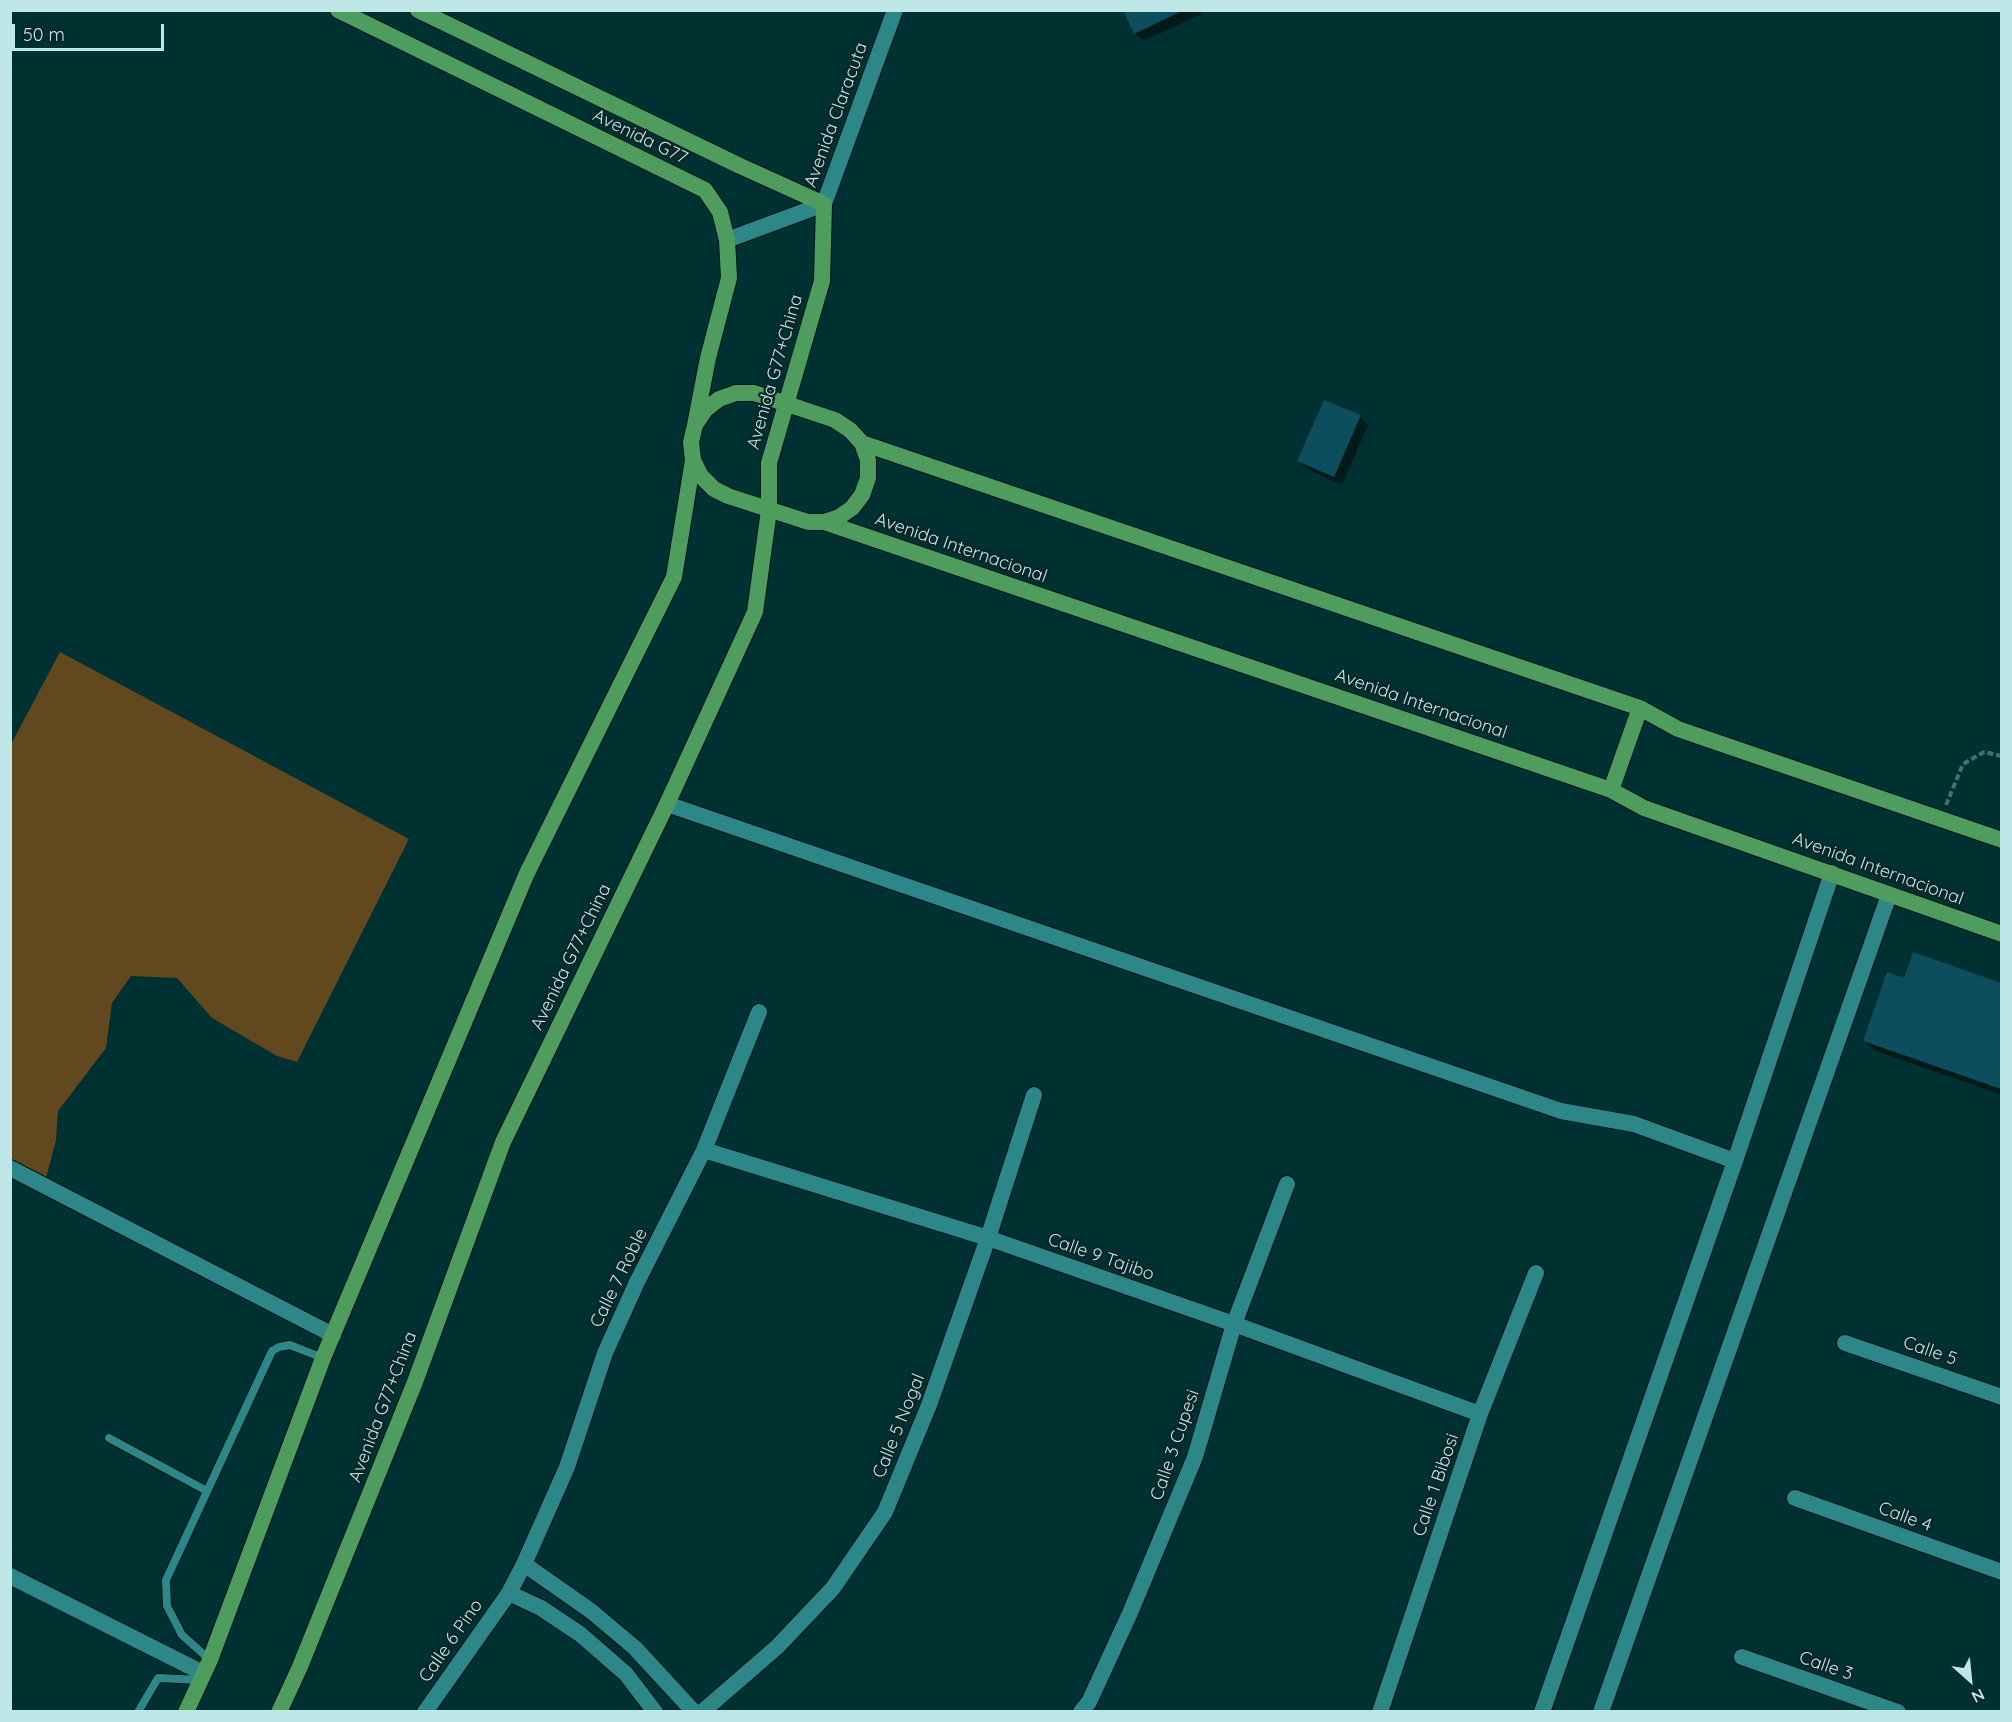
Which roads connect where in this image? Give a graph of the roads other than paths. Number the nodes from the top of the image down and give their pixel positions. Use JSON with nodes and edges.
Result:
{"nodes":[{"id":1,"x":338,"y":10,"type":"edge"},
{"id":2,"x":418,"y":10,"type":"edge"},
{"id":3,"x":895,"y":10,"type":"edge"},
{"id":4,"x":824,"y":204,"type":"junction"},
{"id":5,"x":726,"y":240,"type":"junction"},
{"id":6,"x":784,"y":404,"type":"junction"},
{"id":7,"x":695,"y":425,"type":"junction"},
{"id":8,"x":861,"y":443,"type":"junction"},
{"id":9,"x":693,"y":460,"type":"junction"},
{"id":10,"x":769,"y":510,"type":"junction"},
{"id":11,"x":824,"y":522,"type":"junction"},
{"id":12,"x":1640,"y":708,"type":"junction"},
{"id":13,"x":1611,"y":790,"type":"junction"},
{"id":14,"x":667,"y":804,"type":"junction"},
{"id":15,"x":2001,"y":840,"type":"edge"},
{"id":16,"x":1832,"y":873,"type":"junction"},
{"id":17,"x":1889,"y":895,"type":"junction"},
{"id":18,"x":2001,"y":934,"type":"edge"},
{"id":19,"x":759,"y":1012,"type":"dead end"},
{"id":20,"x":1034,"y":1095,"type":"dead end"},
{"id":21,"x":704,"y":1150,"type":"junction"},
{"id":22,"x":1735,"y":1161,"type":"junction"},
{"id":23,"x":10,"y":1168,"type":"edge"},
{"id":24,"x":1287,"y":1184,"type":"dead end"},
{"id":25,"x":988,"y":1238,"type":"junction"},
{"id":26,"x":1536,"y":1273,"type":"dead end"},
{"id":27,"x":1234,"y":1324,"type":"junction"},
{"id":28,"x":333,"y":1335,"type":"junction"},
{"id":29,"x":1845,"y":1343,"type":"dead end"},
{"id":30,"x":323,"y":1358,"type":"junction"},
{"id":31,"x":2001,"y":1397,"type":"edge"},
{"id":32,"x":1480,"y":1414,"type":"junction"},
{"id":33,"x":109,"y":1438,"type":"dead end"},
{"id":34,"x":207,"y":1491,"type":"junction"},
{"id":35,"x":1796,"y":1498,"type":"dead end"},
{"id":36,"x":524,"y":1564,"type":"junction"},
{"id":37,"x":2001,"y":1572,"type":"edge"},
{"id":38,"x":10,"y":1576,"type":"edge"},
{"id":39,"x":509,"y":1593,"type":"junction"},
{"id":40,"x":1742,"y":1657,"type":"dead end"},
{"id":41,"x":204,"y":1671,"type":"junction"},
{"id":42,"x":138,"y":1712,"type":"edge"},
{"id":43,"x":186,"y":1712,"type":"edge"},
{"id":44,"x":279,"y":1712,"type":"edge"},
{"id":45,"x":425,"y":1712,"type":"edge"},
{"id":46,"x":656,"y":1712,"type":"edge"},
{"id":47,"x":694,"y":1712,"type":"edge"},
{"id":48,"x":702,"y":1712,"type":"edge"},
{"id":49,"x":1081,"y":1712,"type":"edge"},
{"id":50,"x":1380,"y":1712,"type":"edge"},
{"id":51,"x":1542,"y":1712,"type":"edge"},
{"id":52,"x":1601,"y":1712,"type":"edge"},
{"id":53,"x":1898,"y":1712,"type":"edge"}],
"edges":[{"from":1,"to":5,"type":"main road","name":"Avenida G77"},
{"from":2,"to":4,"type":"main road","name":"Avenida G77"},
{"from":3,"to":4,"type":"street","name":"Avenida Claracuta"},
{"from":4,"to":5,"type":"street","name":"Avenida Claracuta"},
{"from":4,"to":6,"type":"main road","name":"Avenida G77+China"},
{"from":5,"to":7,"type":"main road","name":"Avenida G77"},
{"from":6,"to":7,"type":"main road"},
{"from":6,"to":8,"type":"main road"},
{"from":6,"to":10,"type":"main road","name":"Avenida G77+China"},
{"from":7,"to":9,"type":"main road","name":"Avenida G77"},
{"from":8,"to":11,"type":"main road"},
{"from":8,"to":12,"type":"main road"},
{"from":9,"to":10,"type":"main road"},
{"from":9,"to":28,"type":"main road"},
{"from":10,"to":11,"type":"main road"},
{"from":10,"to":14,"type":"main road","name":"Avenida G77+China"},
{"from":11,"to":13,"type":"main road","name":"Avenida Internacional"},
{"from":12,"to":13,"type":"main road"},
{"from":12,"to":15,"type":"main road"},
{"from":13,"to":16,"type":"main road","name":"Avenida Internacional"},
{"from":14,"to":22,"type":"street"},
{"from":14,"to":44,"type":"main road","name":"Avenida G77+China"},
{"from":16,"to":17,"type":"main road","name":"Avenida Internacional"},
{"from":16,"to":22,"type":"street"},
{"from":17,"to":18,"type":"main road","name":"Avenida Internacional"},
{"from":17,"to":52,"type":"street"},
{"from":19,"to":21,"type":"street","name":"Calle 7 Roble"},
{"from":20,"to":25,"type":"street","name":"Calle 5 Nogal"},
{"from":21,"to":25,"type":"street","name":"Calle 9 Tajibo"},
{"from":21,"to":36,"type":"street","name":"Calle 7 Roble"},
{"from":22,"to":51,"type":"street"},
{"from":23,"to":28,"type":"street"},
{"from":24,"to":27,"type":"street","name":"Calle 3 Cupesi"},
{"from":25,"to":27,"type":"street","name":"Calle 9 Tajibo"},
{"from":25,"to":48,"type":"street","name":"Calle 5 Nogal"},
{"from":26,"to":32,"type":"street","name":"Calle 1 Bibosi"},
{"from":27,"to":32,"type":"street","name":"Calle 9 Tajibo"},
{"from":27,"to":49,"type":"street","name":"Calle 3 Cupesi"},
{"from":28,"to":30,"type":"main road"},
{"from":29,"to":31,"type":"street","name":"Calle 5"},
{"from":30,"to":34,"type":"lane"},
{"from":30,"to":41,"type":"main road"},
{"from":32,"to":50,"type":"street","name":"Calle 1 Bibosi"},
{"from":33,"to":34,"type":"lane"},
{"from":34,"to":41,"type":"lane"},
{"from":35,"to":37,"type":"street","name":"Calle 4"},
{"from":36,"to":39,"type":"street","name":"Calle 7 Roble"},
{"from":36,"to":47,"type":"street"},
{"from":38,"to":41,"type":"street"},
{"from":39,"to":45,"type":"street","name":"Calle 6 Pino"},
{"from":39,"to":46,"type":"street"},
{"from":40,"to":53,"type":"street","name":"Calle 3"},
{"from":41,"to":42,"type":"lane"},
{"from":41,"to":43,"type":"main road"}]}
